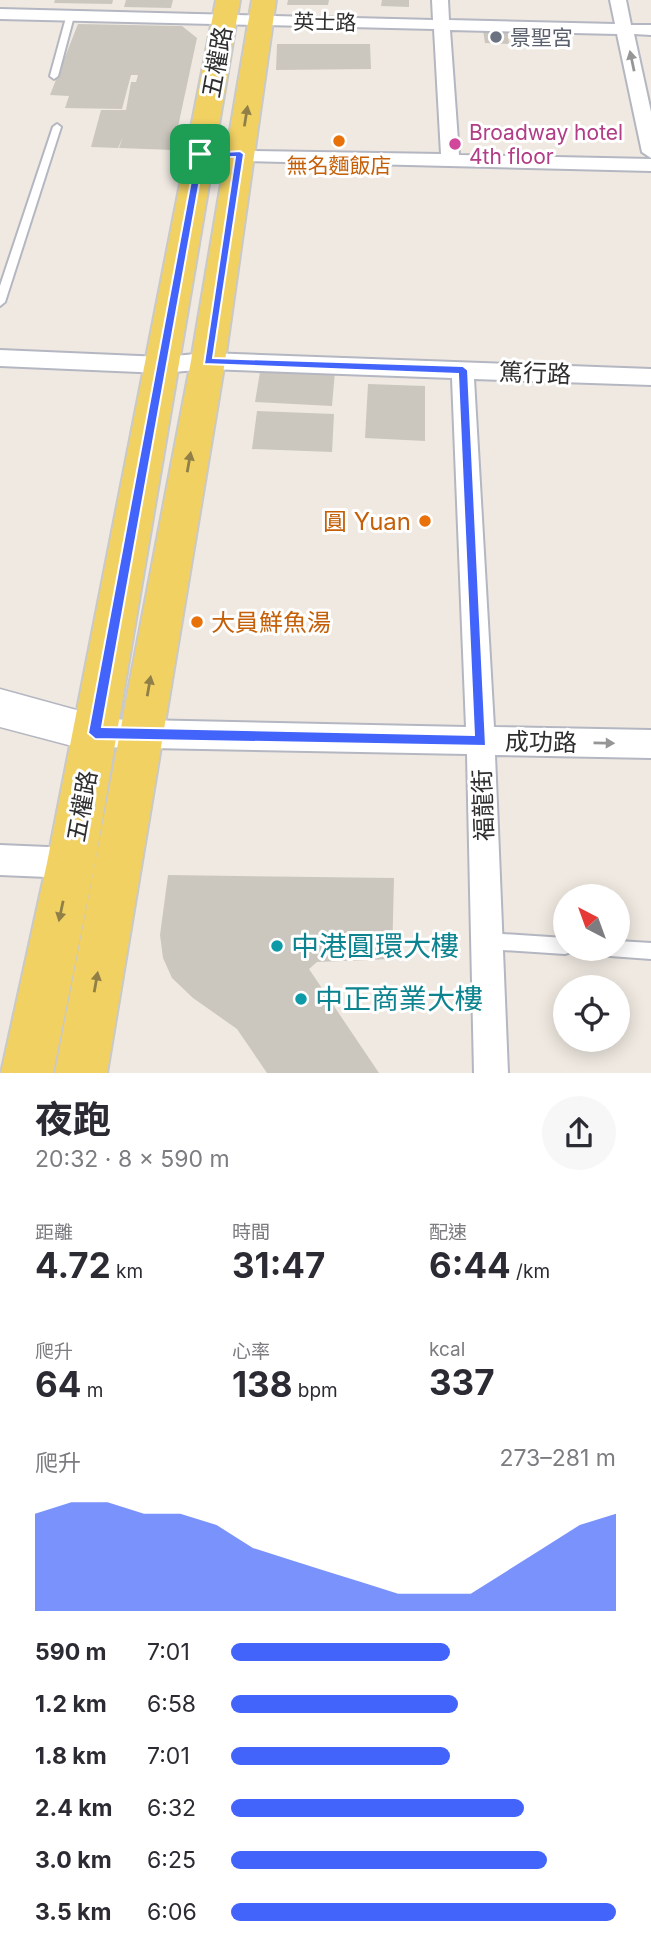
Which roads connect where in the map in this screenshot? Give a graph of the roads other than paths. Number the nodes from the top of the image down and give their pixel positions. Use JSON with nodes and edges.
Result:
{"nodes":[{"id":1,"x":440,"y":0,"type":"edge"},
{"id":2,"x":618,"y":0,"type":"edge"},
{"id":3,"x":245,"y":10,"type":"edge"},
{"id":4,"x":0,"y":14,"type":"edge"},
{"id":5,"x":71,"y":16,"type":"junction"},
{"id":6,"x":440,"y":24,"type":"junction"},
{"id":7,"x":625,"y":29,"type":"junction"},
{"id":8,"x":651,"y":30,"type":"edge"},
{"id":9,"x":54,"y":76,"type":"dead end"},
{"id":10,"x":648,"y":125,"type":"edge"},
{"id":11,"x":57,"y":127,"type":"dead end"},
{"id":12,"x":651,"y":152,"type":"edge"},
{"id":13,"x":200,"y":154,"type":"junction"},
{"id":14,"x":240,"y":154,"type":"junction"},
{"id":15,"x":450,"y":160,"type":"junction"},
{"id":16,"x":651,"y":165,"type":"edge"},
{"id":17,"x":0,"y":302,"type":"edge"},
{"id":18,"x":0,"y":358,"type":"edge"},
{"id":19,"x":208,"y":361,"type":"junction"},
{"id":20,"x":162,"y":365,"type":"junction"},
{"id":21,"x":463,"y":370,"type":"junction"},
{"id":22,"x":651,"y":377,"type":"edge"},
{"id":23,"x":0,"y":708,"type":"edge"},
{"id":24,"x":95,"y":733,"type":"junction"},
{"id":25,"x":140,"y":734,"type":"junction"},
{"id":26,"x":481,"y":741,"type":"junction"},
{"id":27,"x":651,"y":744,"type":"edge"},
{"id":28,"x":0,"y":860,"type":"edge"},
{"id":29,"x":71,"y":863,"type":"junction"},
{"id":30,"x":487,"y":941,"type":"junction"},
{"id":31,"x":553,"y":945,"type":"edge"},
{"id":32,"x":630,"y":949,"type":"edge"},
{"id":33,"x":651,"y":951,"type":"edge"},
{"id":34,"x":21,"y":1063,"type":"edge"},
{"id":35,"x":88,"y":1065,"type":"edge"},
{"id":36,"x":491,"y":1073,"type":"edge"}],
"edges":[{"from":1,"to":6,"type":"street"},
{"from":2,"to":7,"type":"street"},
{"from":3,"to":5,"type":"street","name":"英士路"},
{"from":3,"to":6,"type":"street","name":"英士路"},
{"from":3,"to":13,"type":"main road","name":"五權路"},
{"from":14,"to":3,"type":"main road","name":"五權路","one_way":true},
{"from":4,"to":5,"type":"street","name":"英士路"},
{"from":5,"to":9,"type":"lane"},
{"from":6,"to":7,"type":"street","name":"英士路"},
{"from":6,"to":15,"type":"street"},
{"from":7,"to":8,"type":"street","name":"英士路"},
{"from":10,"to":7,"type":"street","one_way":true},
{"from":10,"to":12,"type":"street"},
{"from":11,"to":17,"type":"lane"},
{"from":13,"to":14,"type":"street"},
{"from":13,"to":20,"type":"main road","name":"五權路"},
{"from":14,"to":15,"type":"street"},
{"from":14,"to":19,"type":"main road","name":"五權路"},
{"from":15,"to":16,"type":"street"},
{"from":18,"to":20,"type":"street","name":"篤行路"},
{"from":19,"to":20,"type":"street","name":"篤行路"},
{"from":19,"to":21,"type":"street","name":"篤行路"},
{"from":25,"to":19,"type":"main road","name":"五權路","one_way":true},
{"from":20,"to":24,"type":"main road","name":"五權路"},
{"from":21,"to":22,"type":"street","name":"篤行路"},
{"from":21,"to":26,"type":"street","name":"福龍街"},
{"from":23,"to":24,"type":"street"},
{"from":24,"to":25,"type":"street","name":"成功路"},
{"from":24,"to":29,"type":"main road","name":"五權路"},
{"from":25,"to":26,"type":"street","name":"成功路"},
{"from":35,"to":25,"type":"main road","name":"五權路","one_way":true},
{"from":26,"to":27,"type":"street","name":"成功路","one_way":true},
{"from":26,"to":30,"type":"street","name":"福龍街"},
{"from":28,"to":29,"type":"street"},
{"from":29,"to":34,"type":"main road","name":"五權路","one_way":true},
{"from":30,"to":31,"type":"lane"},
{"from":30,"to":36,"type":"street","name":"福龍街"},
{"from":32,"to":33,"type":"lane"}]}
